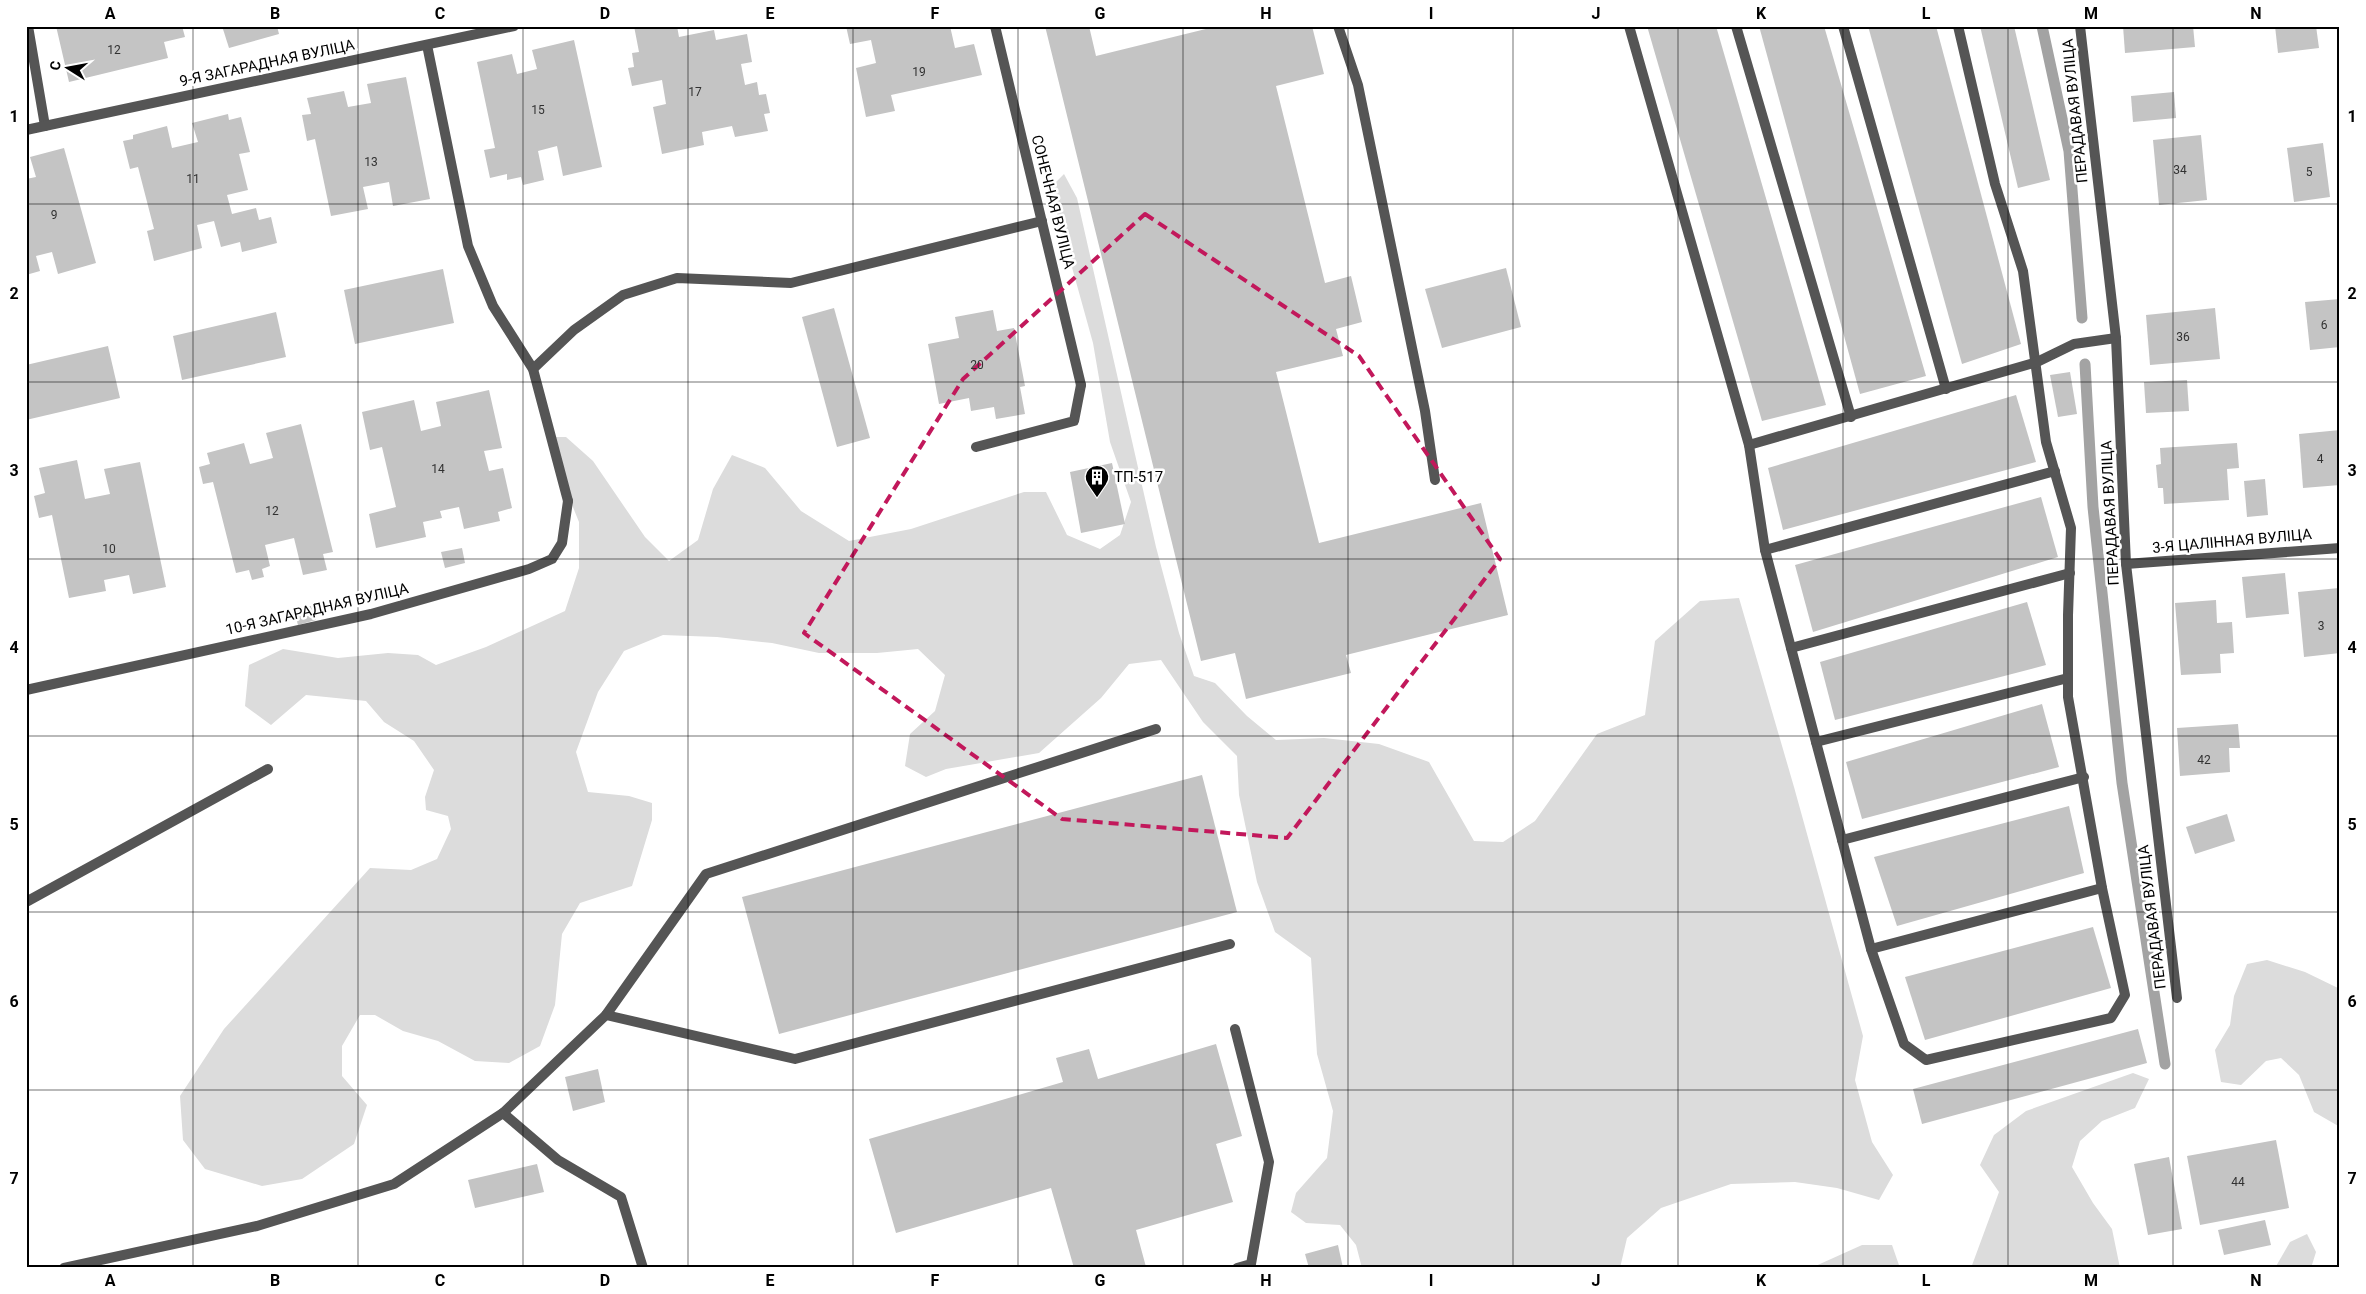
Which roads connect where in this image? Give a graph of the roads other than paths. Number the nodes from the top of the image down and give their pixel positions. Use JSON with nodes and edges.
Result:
{"nodes":[{"id":1,"x":28,"y":26,"type":"edge"},
{"id":2,"x":514,"y":26,"type":"edge"},
{"id":3,"x":995,"y":26,"type":"edge"},
{"id":4,"x":1338,"y":26,"type":"edge"},
{"id":5,"x":1628,"y":26,"type":"edge"},
{"id":6,"x":1736,"y":26,"type":"edge"},
{"id":7,"x":1843,"y":26,"type":"edge"},
{"id":8,"x":1958,"y":26,"type":"edge"},
{"id":9,"x":2080,"y":26,"type":"edge"},
{"id":10,"x":427,"y":44,"type":"junction"},
{"id":11,"x":45,"y":126,"type":"junction"},
{"id":12,"x":26,"y":130,"type":"edge"},
{"id":13,"x":1042,"y":221,"type":"junction"},
{"id":14,"x":2116,"y":338,"type":"junction"},
{"id":15,"x":2037,"y":362,"type":"junction"},
{"id":16,"x":533,"y":368,"type":"junction"},
{"id":17,"x":1946,"y":389,"type":"junction"},
{"id":18,"x":1851,"y":416,"type":"junction"},
{"id":19,"x":1749,"y":445,"type":"junction"},
{"id":20,"x":976,"y":447,"type":"dead end"},
{"id":21,"x":2055,"y":471,"type":"junction"},
{"id":22,"x":1435,"y":480,"type":"dead end"},
{"id":23,"x":2340,"y":548,"type":"edge"},
{"id":24,"x":1765,"y":550,"type":"junction"},
{"id":25,"x":2126,"y":564,"type":"junction"},
{"id":26,"x":2070,"y":573,"type":"junction"},
{"id":27,"x":1791,"y":648,"type":"junction"},
{"id":28,"x":2068,"y":678,"type":"junction"},
{"id":29,"x":26,"y":690,"type":"edge"},
{"id":30,"x":1156,"y":729,"type":"dead end"},
{"id":31,"x":1816,"y":742,"type":"junction"},
{"id":32,"x":268,"y":769,"type":"dead end"},
{"id":33,"x":2084,"y":777,"type":"junction"},
{"id":34,"x":1842,"y":840,"type":"junction"},
{"id":35,"x":2102,"y":888,"type":"junction"},
{"id":36,"x":26,"y":902,"type":"edge"},
{"id":37,"x":1230,"y":944,"type":"dead end"},
{"id":38,"x":1871,"y":949,"type":"junction"},
{"id":39,"x":2177,"y":998,"type":"dead end"},
{"id":40,"x":606,"y":1015,"type":"junction"},
{"id":41,"x":1235,"y":1029,"type":"dead end"},
{"id":42,"x":503,"y":1113,"type":"junction"},
{"id":43,"x":64,"y":1268,"type":"edge"},
{"id":44,"x":643,"y":1268,"type":"edge"},
{"id":45,"x":1237,"y":1268,"type":"edge"}],
"edges":[{"from":1,"to":11,"type":"street"},
{"from":2,"to":10,"type":"street","name":"9-Я ЗАГАРАДНАЯ ВУЛІЦА"},
{"from":3,"to":13,"type":"street","name":"СОНЕЧНАЯ ВУЛІЦА"},
{"from":4,"to":22,"type":"street"},
{"from":5,"to":19,"type":"street"},
{"from":6,"to":18,"type":"street"},
{"from":7,"to":17,"type":"street"},
{"from":8,"to":15,"type":"street"},
{"from":9,"to":14,"type":"street","name":"ПЕРАДАВАЯ ВУЛІЦА"},
{"from":10,"to":11,"type":"street","name":"9-Я ЗАГАРАДНАЯ ВУЛІЦА"},
{"from":10,"to":16,"type":"street"},
{"from":11,"to":12,"type":"street","name":"9-Я ЗАГАРАДНАЯ ВУЛІЦА"},
{"from":13,"to":16,"type":"street"},
{"from":13,"to":20,"type":"street","name":"СОНЕЧНАЯ ВУЛІЦА"},
{"from":14,"to":15,"type":"street"},
{"from":14,"to":25,"type":"street","name":"ПЕРАДАВАЯ ВУЛІЦА"},
{"from":15,"to":17,"type":"street"},
{"from":15,"to":21,"type":"street"},
{"from":16,"to":29,"type":"street","name":"10-Я ЗАГАРАДНАЯ ВУЛІЦА"},
{"from":17,"to":18,"type":"street"},
{"from":18,"to":19,"type":"street"},
{"from":19,"to":24,"type":"street"},
{"from":21,"to":24,"type":"street"},
{"from":21,"to":26,"type":"street"},
{"from":23,"to":25,"type":"street","name":"3-Я ЦАЛІННАЯ ВУЛІЦА"},
{"from":24,"to":27,"type":"street"},
{"from":25,"to":39,"type":"street","name":"ПЕРАДАВАЯ ВУЛІЦА"},
{"from":26,"to":27,"type":"street"},
{"from":26,"to":28,"type":"street"},
{"from":27,"to":31,"type":"street"},
{"from":28,"to":31,"type":"street"},
{"from":28,"to":33,"type":"street"},
{"from":30,"to":40,"type":"street"},
{"from":31,"to":34,"type":"street"},
{"from":32,"to":36,"type":"street"},
{"from":33,"to":34,"type":"street"},
{"from":33,"to":35,"type":"street"},
{"from":34,"to":38,"type":"street"},
{"from":35,"to":38,"type":"street"},
{"from":35,"to":38,"type":"street"},
{"from":37,"to":40,"type":"street"},
{"from":40,"to":42,"type":"street"},
{"from":41,"to":45,"type":"street"},
{"from":42,"to":43,"type":"street"},
{"from":42,"to":44,"type":"street"}]}
